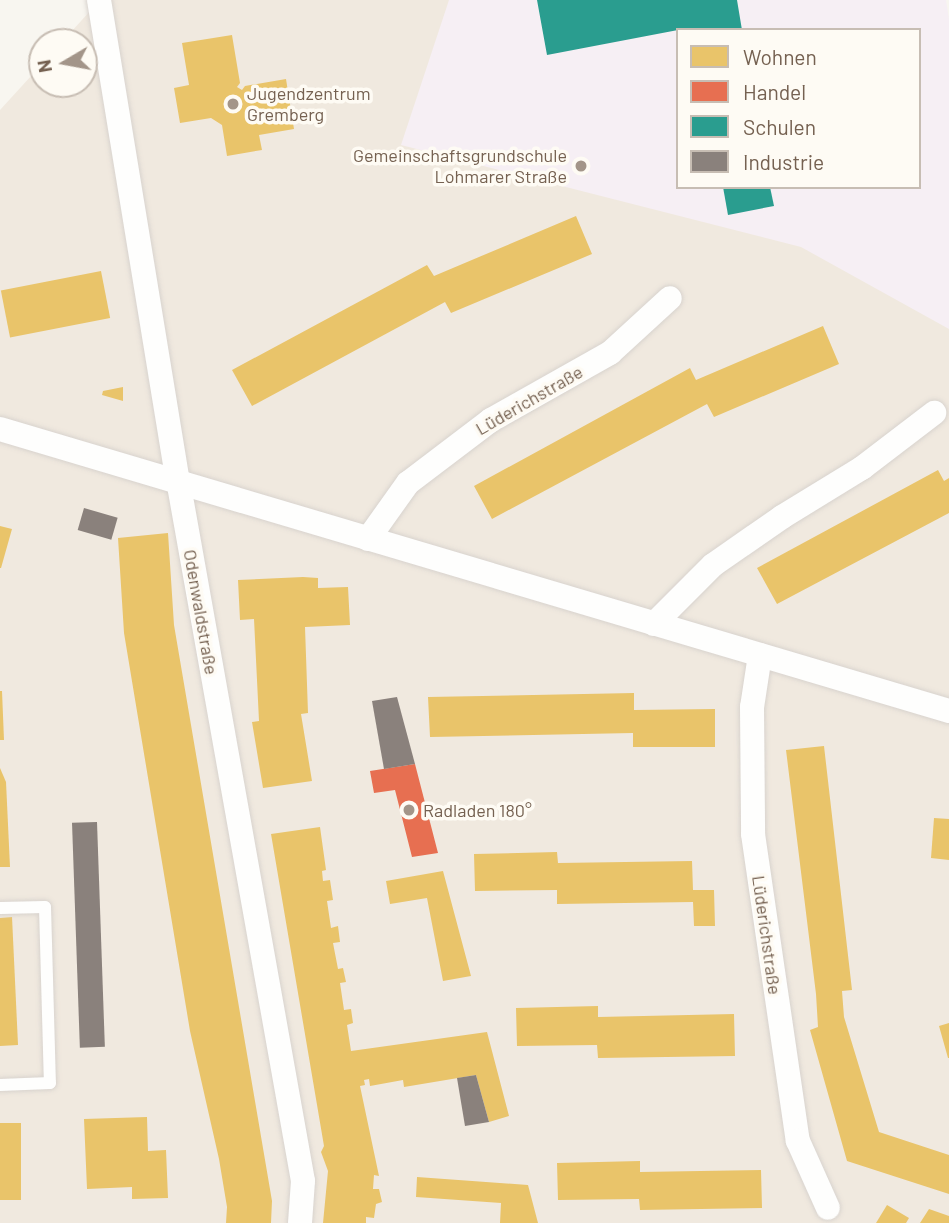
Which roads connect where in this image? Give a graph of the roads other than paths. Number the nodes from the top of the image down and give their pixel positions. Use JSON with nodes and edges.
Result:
{"nodes":[{"id":1,"x":99,"y":0,"type":"edge"},
{"id":2,"x":670,"y":298,"type":"dead end"},
{"id":3,"x":942,"y":410,"type":"edge"},
{"id":4,"x":0,"y":429,"type":"edge"},
{"id":5,"x":178,"y":480,"type":"junction"},
{"id":6,"x":368,"y":539,"type":"junction"},
{"id":7,"x":654,"y":624,"type":"junction"},
{"id":8,"x":760,"y":654,"type":"junction"},
{"id":9,"x":949,"y":711,"type":"edge"},
{"id":10,"x":0,"y":908,"type":"edge"},
{"id":11,"x":0,"y":1085,"type":"edge"},
{"id":12,"x":828,"y":1208,"type":"dead end"},
{"id":13,"x":300,"y":1223,"type":"edge"}],
"edges":[{"from":1,"to":5,"type":"street","name":"Odenwaldstraße"},
{"from":2,"to":6,"type":"street","name":"Lüderichstraße"},
{"from":3,"to":7,"type":"street"},
{"from":4,"to":5,"type":"street"},
{"from":5,"to":6,"type":"street"},
{"from":5,"to":13,"type":"street","name":"Odenwaldstraße"},
{"from":6,"to":7,"type":"street"},
{"from":7,"to":8,"type":"street"},
{"from":8,"to":9,"type":"street"},
{"from":8,"to":12,"type":"street","name":"Lüderichstraße"},
{"from":10,"to":11,"type":"lane"}]}
